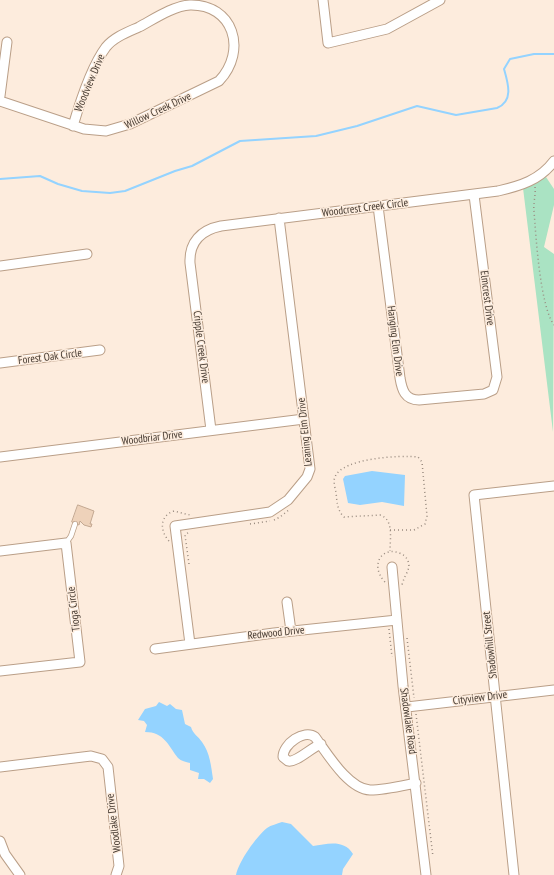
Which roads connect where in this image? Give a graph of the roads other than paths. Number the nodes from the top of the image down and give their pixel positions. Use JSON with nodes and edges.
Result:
{"nodes":[{"id":1,"x":323,"y":0,"type":"edge"},
{"id":2,"x":440,"y":0,"type":"edge"},
{"id":3,"x":426,"y":3,"type":"edge"},
{"id":4,"x":233,"y":35,"type":"joint"},
{"id":5,"x":7,"y":42,"type":"dead end"},
{"id":6,"x":0,"y":96,"type":"edge"},
{"id":7,"x":0,"y":101,"type":"edge"},
{"id":8,"x":73,"y":126,"type":"junction"},
{"id":9,"x":554,"y":160,"type":"edge"},
{"id":10,"x":474,"y":195,"type":"junction"},
{"id":11,"x":378,"y":206,"type":"junction"},
{"id":12,"x":279,"y":218,"type":"junction"},
{"id":13,"x":87,"y":254,"type":"dead end"},
{"id":14,"x":190,"y":263,"type":"joint"},
{"id":15,"x":0,"y":266,"type":"edge"},
{"id":16,"x":100,"y":350,"type":"dead end"},
{"id":17,"x":0,"y":363,"type":"edge"},
{"id":18,"x":484,"y":394,"type":"joint"},
{"id":19,"x":304,"y":419,"type":"junction"},
{"id":20,"x":211,"y":430,"type":"junction"},
{"id":21,"x":0,"y":457,"type":"edge"},
{"id":22,"x":554,"y":486,"type":"edge"},
{"id":23,"x":75,"y":524,"type":"dead end"},
{"id":24,"x":66,"y":543,"type":"junction"},
{"id":25,"x":0,"y":551,"type":"edge"},
{"id":26,"x":392,"y":566,"type":"dead end"},
{"id":27,"x":287,"y":602,"type":"dead end"},
{"id":28,"x":397,"y":620,"type":"junction"},
{"id":29,"x":291,"y":631,"type":"junction"},
{"id":30,"x":190,"y":644,"type":"junction"},
{"id":31,"x":155,"y":648,"type":"dead end"},
{"id":32,"x":0,"y":671,"type":"edge"},
{"id":33,"x":554,"y":690,"type":"edge"},
{"id":34,"x":496,"y":696,"type":"junction"},
{"id":35,"x":407,"y":707,"type":"junction"},
{"id":36,"x":321,"y":744,"type":"dead end"},
{"id":37,"x":0,"y":767,"type":"edge"},
{"id":38,"x":416,"y":783,"type":"junction"},
{"id":39,"x":0,"y":841,"type":"edge"},
{"id":40,"x":20,"y":875,"type":"edge"},
{"id":41,"x":116,"y":875,"type":"edge"},
{"id":42,"x":426,"y":875,"type":"edge"},
{"id":43,"x":514,"y":875,"type":"edge"}],
"edges":[{"from":1,"to":3,"type":"street"},
{"from":2,"to":3,"type":"street"},
{"from":4,"to":8,"type":"street","name":"Willow Creek Drive"},
{"from":4,"to":8,"type":"street","name":"Woodview Drive"},
{"from":5,"to":6,"type":"street"},
{"from":7,"to":8,"type":"street","name":"Willow Creek Drive"},
{"from":9,"to":10,"type":"street","name":"Woodcrest Creek Circle"},
{"from":10,"to":11,"type":"street","name":"Woodcrest Creek Circle"},
{"from":10,"to":18,"type":"street","name":"Elmcrest Drive"},
{"from":11,"to":12,"type":"street","name":"Woodcrest Creek Circle"},
{"from":11,"to":18,"type":"street","name":"Hanging Elm Drive"},
{"from":12,"to":14,"type":"street","name":"Woodcrest Creek Circle"},
{"from":12,"to":19,"type":"street","name":"Leaning Elm Drive"},
{"from":13,"to":15,"type":"street"},
{"from":14,"to":20,"type":"street","name":"Cripple Creek Drive"},
{"from":16,"to":17,"type":"street","name":"Forest Oak Circle"},
{"from":19,"to":20,"type":"street","name":"Woodbriar Drive"},
{"from":19,"to":30,"type":"street","name":"Leaning Elm Drive"},
{"from":20,"to":21,"type":"street","name":"Woodbriar Drive"},
{"from":22,"to":34,"type":"street","name":"Shadowhill Street"},
{"from":23,"to":24,"type":"lane"},
{"from":24,"to":25,"type":"street"},
{"from":24,"to":32,"type":"street","name":"Tioga Circle"},
{"from":26,"to":28,"type":"street","name":"Shadowlake Road"},
{"from":27,"to":29,"type":"street"},
{"from":28,"to":29,"type":"street","name":"Redwood Drive"},
{"from":28,"to":35,"type":"street","name":"Shadowlake Road"},
{"from":29,"to":30,"type":"street","name":"Redwood Drive"},
{"from":30,"to":31,"type":"street","name":"Redwood Drive"},
{"from":33,"to":34,"type":"street","name":"Cityview Drive"},
{"from":34,"to":35,"type":"street","name":"Cityview Drive"},
{"from":34,"to":43,"type":"street","name":"Shadowhill Street"},
{"from":35,"to":38,"type":"street","name":"Shadowlake Road"},
{"from":36,"to":38,"type":"street"},
{"from":37,"to":41,"type":"street","name":"Woodlake Drive"},
{"from":38,"to":42,"type":"street","name":"Shadowlake Road"},
{"from":39,"to":40,"type":"street"}]}
